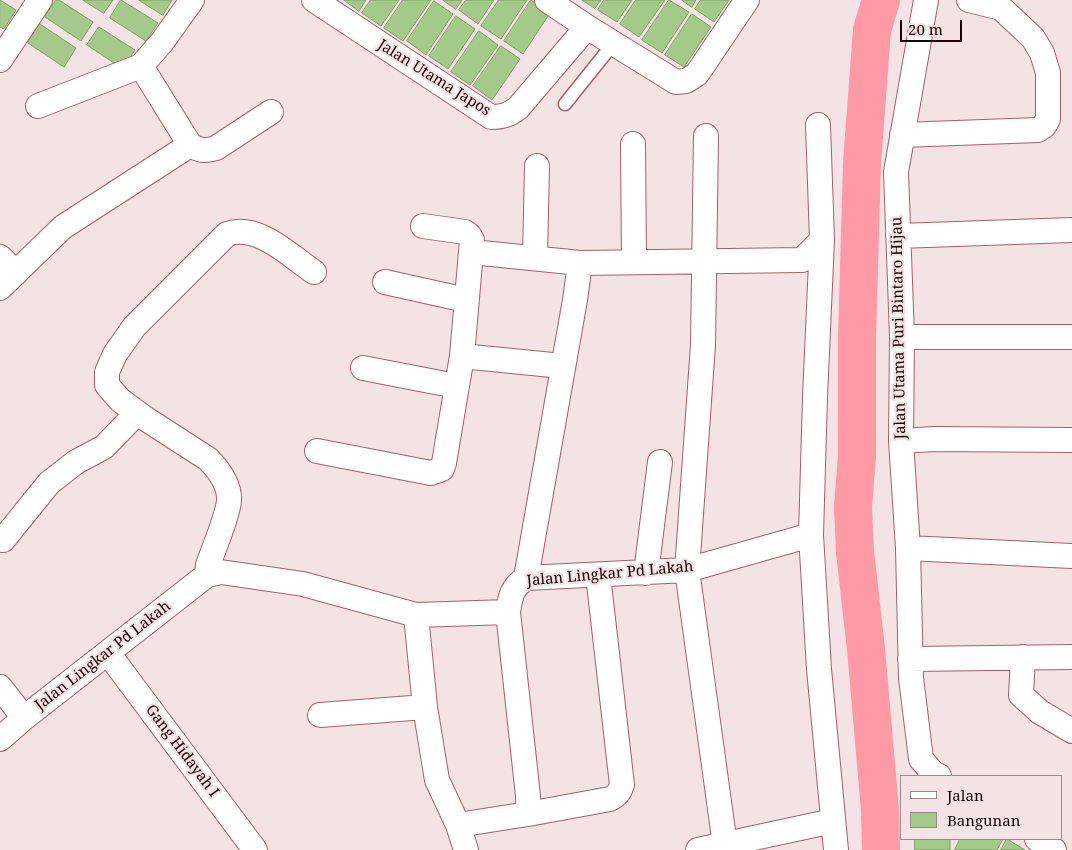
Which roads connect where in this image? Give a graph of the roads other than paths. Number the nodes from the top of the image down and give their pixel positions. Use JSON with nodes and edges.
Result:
{"nodes":[{"id":1,"x":40,"y":0,"type":"edge"},
{"id":2,"x":192,"y":0,"type":"edge"},
{"id":3,"x":314,"y":0,"type":"edge"},
{"id":4,"x":547,"y":0,"type":"edge"},
{"id":5,"x":747,"y":0,"type":"edge"},
{"id":6,"x":926,"y":0,"type":"edge"},
{"id":7,"x":969,"y":0,"type":"edge"},
{"id":8,"x":587,"y":27,"type":"junction"},
{"id":9,"x":613,"y":44,"type":"junction"},
{"id":10,"x":0,"y":60,"type":"edge"},
{"id":11,"x":141,"y":66,"type":"junction"},
{"id":12,"x":565,"y":104,"type":"dead end"},
{"id":13,"x":38,"y":106,"type":"dead end"},
{"id":14,"x":271,"y":112,"type":"dead end"},
{"id":15,"x":818,"y":124,"type":"dead end"},
{"id":16,"x":902,"y":135,"type":"junction"},
{"id":17,"x":706,"y":136,"type":"dead end"},
{"id":18,"x":633,"y":144,"type":"dead end"},
{"id":19,"x":190,"y":145,"type":"junction"},
{"id":20,"x":537,"y":166,"type":"dead end"},
{"id":21,"x":423,"y":226,"type":"dead end"},
{"id":22,"x":1072,"y":230,"type":"edge"},
{"id":23,"x":898,"y":236,"type":"junction"},
{"id":24,"x":822,"y":240,"type":"junction"},
{"id":25,"x":472,"y":252,"type":"junction"},
{"id":26,"x":535,"y":258,"type":"junction"},
{"id":27,"x":705,"y":261,"type":"junction"},
{"id":28,"x":634,"y":262,"type":"junction"},
{"id":29,"x":580,"y":263,"type":"junction"},
{"id":30,"x":314,"y":272,"type":"dead end"},
{"id":31,"x":5,"y":273,"type":"edge"},
{"id":32,"x":385,"y":282,"type":"dead end"},
{"id":33,"x":466,"y":300,"type":"junction"},
{"id":34,"x":902,"y":337,"type":"junction"},
{"id":35,"x":1072,"y":337,"type":"edge"},
{"id":36,"x":462,"y":356,"type":"junction"},
{"id":37,"x":562,"y":366,"type":"junction"},
{"id":38,"x":363,"y":368,"type":"dead end"},
{"id":39,"x":456,"y":386,"type":"junction"},
{"id":40,"x":137,"y":413,"type":"junction"},
{"id":41,"x":1072,"y":440,"type":"edge"},
{"id":42,"x":902,"y":441,"type":"junction"},
{"id":43,"x":317,"y":451,"type":"dead end"},
{"id":44,"x":660,"y":462,"type":"dead end"},
{"id":45,"x":811,"y":535,"type":"junction"},
{"id":46,"x":2,"y":538,"type":"edge"},
{"id":47,"x":908,"y":548,"type":"junction"},
{"id":48,"x":1072,"y":556,"type":"edge"},
{"id":49,"x":687,"y":570,"type":"junction"},
{"id":50,"x":646,"y":573,"type":"junction"},
{"id":51,"x":214,"y":574,"type":"junction"},
{"id":52,"x":598,"y":575,"type":"junction"},
{"id":53,"x":526,"y":578,"type":"junction"},
{"id":54,"x":508,"y":612,"type":"junction"},
{"id":55,"x":417,"y":625,"type":"junction"},
{"id":56,"x":108,"y":653,"type":"junction"},
{"id":57,"x":1023,"y":657,"type":"junction"},
{"id":58,"x":1072,"y":657,"type":"edge"},
{"id":59,"x":910,"y":659,"type":"junction"},
{"id":60,"x":0,"y":687,"type":"edge"},
{"id":61,"x":425,"y":707,"type":"junction"},
{"id":62,"x":320,"y":715,"type":"dead end"},
{"id":63,"x":24,"y":718,"type":"junction"},
{"id":64,"x":1072,"y":731,"type":"edge"},
{"id":65,"x":0,"y":739,"type":"edge"},
{"id":66,"x":938,"y":775,"type":"edge"},
{"id":67,"x":528,"y":814,"type":"junction"},
{"id":68,"x":833,"y":821,"type":"junction"},
{"id":69,"x":458,"y":825,"type":"junction"},
{"id":70,"x":1039,"y":840,"type":"edge"},
{"id":71,"x":725,"y":846,"type":"junction"},
{"id":72,"x":255,"y":850,"type":"edge"},
{"id":73,"x":466,"y":850,"type":"edge"},
{"id":74,"x":698,"y":850,"type":"edge"},
{"id":75,"x":836,"y":850,"type":"edge"},
{"id":76,"x":1054,"y":850,"type":"edge"}],
"edges":[{"from":1,"to":10,"type":"street"},
{"from":2,"to":11,"type":"street"},
{"from":3,"to":8,"type":"street","name":"Jalan Utama Japos"},
{"from":4,"to":8,"type":"street"},
{"from":5,"to":9,"type":"street"},
{"from":6,"to":16,"type":"street","name":"Jalan Utama Puri Bintaro Hijau"},
{"from":7,"to":16,"type":"street"},
{"from":8,"to":9,"type":"street"},
{"from":9,"to":12,"type":"lane"},
{"from":11,"to":13,"type":"street"},
{"from":11,"to":19,"type":"street"},
{"from":14,"to":19,"type":"street"},
{"from":15,"to":24,"type":"street"},
{"from":16,"to":23,"type":"street","name":"Jalan Utama Puri Bintaro Hijau"},
{"from":17,"to":27,"type":"street"},
{"from":18,"to":28,"type":"street"},
{"from":19,"to":31,"type":"street"},
{"from":20,"to":26,"type":"street"},
{"from":21,"to":25,"type":"street"},
{"from":22,"to":23,"type":"street"},
{"from":23,"to":34,"type":"street","name":"Jalan Utama Puri Bintaro Hijau"},
{"from":24,"to":27,"type":"street"},
{"from":24,"to":45,"type":"street"},
{"from":25,"to":26,"type":"street"},
{"from":25,"to":33,"type":"street"},
{"from":26,"to":29,"type":"street"},
{"from":27,"to":28,"type":"street"},
{"from":27,"to":49,"type":"street"},
{"from":28,"to":29,"type":"street"},
{"from":29,"to":37,"type":"street"},
{"from":30,"to":40,"type":"street"},
{"from":32,"to":33,"type":"street"},
{"from":33,"to":36,"type":"street"},
{"from":34,"to":35,"type":"street"},
{"from":34,"to":42,"type":"street","name":"Jalan Utama Puri Bintaro Hijau"},
{"from":36,"to":37,"type":"street"},
{"from":36,"to":39,"type":"street"},
{"from":37,"to":53,"type":"street"},
{"from":38,"to":39,"type":"street"},
{"from":39,"to":43,"type":"street"},
{"from":40,"to":46,"type":"street"},
{"from":40,"to":51,"type":"street"},
{"from":41,"to":42,"type":"street"},
{"from":42,"to":47,"type":"street","name":"Jalan Utama Puri Bintaro Hijau"},
{"from":44,"to":50,"type":"street"},
{"from":45,"to":49,"type":"street","name":"Jalan Lingkar Pd Lakah"},
{"from":45,"to":68,"type":"street"},
{"from":47,"to":48,"type":"street"},
{"from":47,"to":59,"type":"street","name":"Jalan Utama Puri Bintaro Hijau"},
{"from":49,"to":50,"type":"street","name":"Jalan Lingkar Pd Lakah"},
{"from":49,"to":71,"type":"street"},
{"from":50,"to":52,"type":"street","name":"Jalan Lingkar Pd Lakah"},
{"from":51,"to":55,"type":"street"},
{"from":51,"to":56,"type":"street","name":"Jalan Lingkar Pd Lakah"},
{"from":52,"to":53,"type":"street","name":"Jalan Lingkar Pd Lakah"},
{"from":52,"to":67,"type":"street"},
{"from":53,"to":54,"type":"street","name":"Jalan Lingkar Pd Lakah"},
{"from":54,"to":55,"type":"street"},
{"from":54,"to":67,"type":"street"},
{"from":55,"to":61,"type":"street"},
{"from":56,"to":63,"type":"street","name":"Jalan Lingkar Pd Lakah"},
{"from":56,"to":72,"type":"street","name":"Gang Hidayah I"},
{"from":57,"to":58,"type":"street"},
{"from":57,"to":59,"type":"street"},
{"from":57,"to":64,"type":"street"},
{"from":59,"to":66,"type":"street","name":"Jalan Utama Puri Bintaro Hijau"},
{"from":60,"to":63,"type":"street"},
{"from":61,"to":62,"type":"street"},
{"from":61,"to":69,"type":"street"},
{"from":63,"to":65,"type":"street","name":"Jalan Lingkar Pd Lakah"},
{"from":67,"to":69,"type":"street"},
{"from":68,"to":71,"type":"street"},
{"from":68,"to":75,"type":"street"},
{"from":69,"to":73,"type":"street"},
{"from":70,"to":76,"type":"street"},
{"from":71,"to":74,"type":"street"}]}
